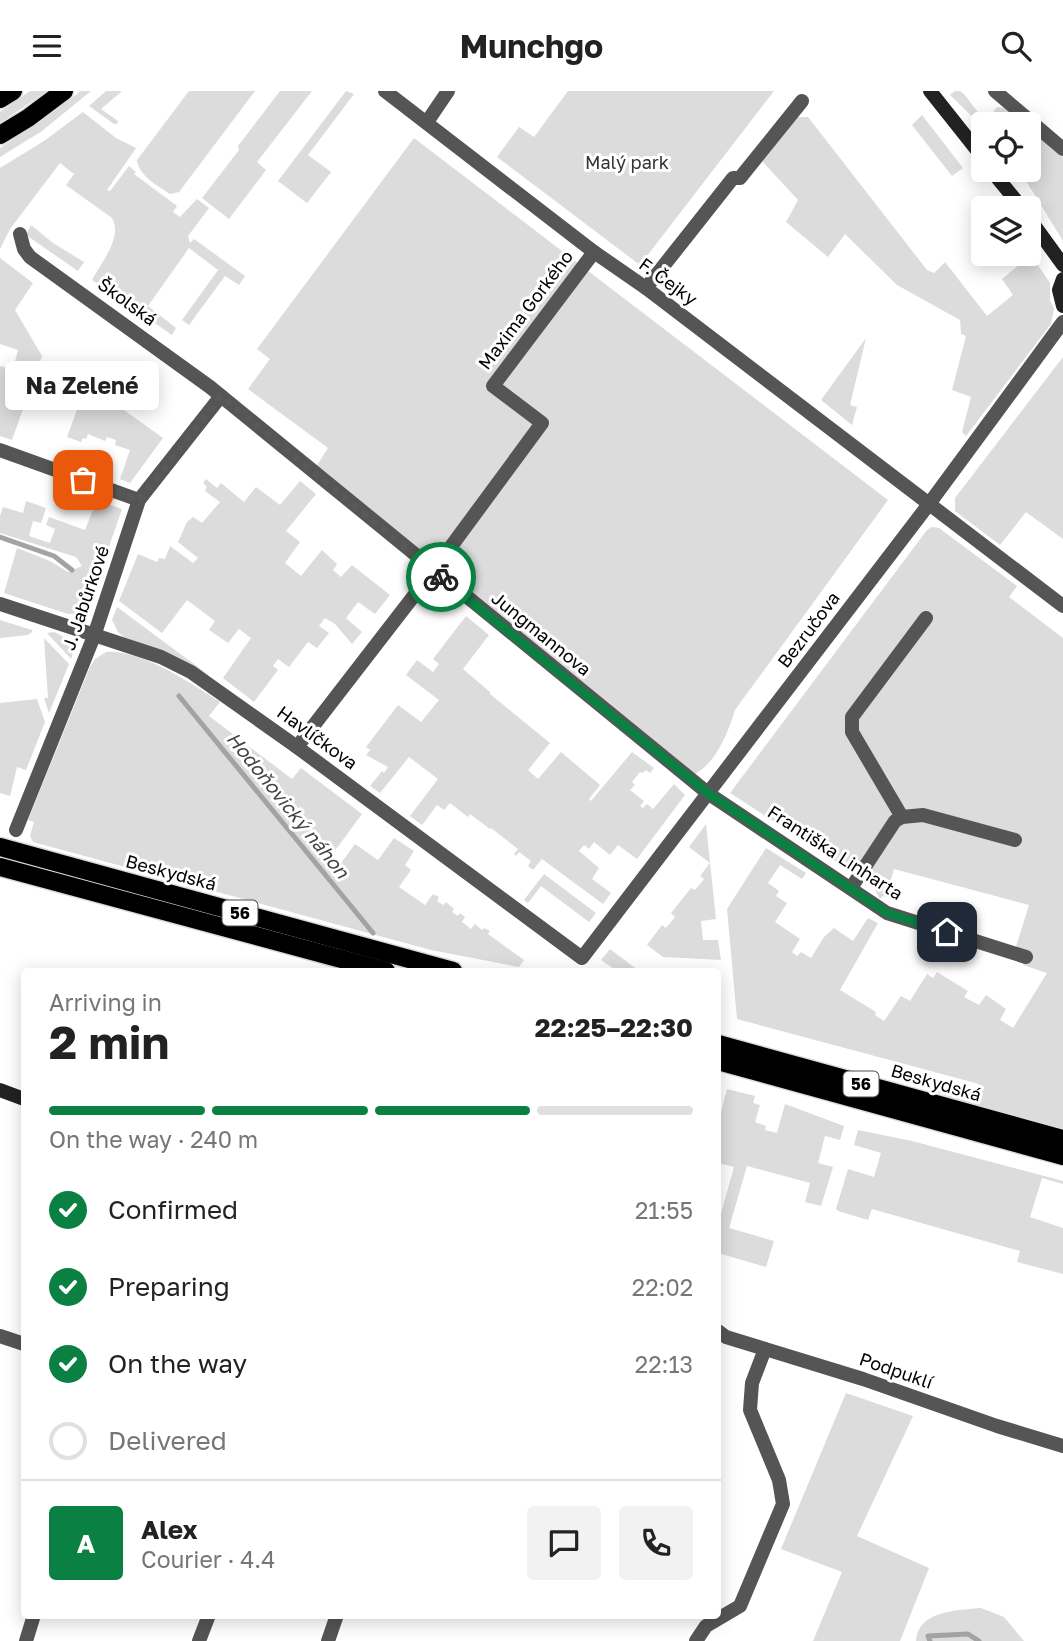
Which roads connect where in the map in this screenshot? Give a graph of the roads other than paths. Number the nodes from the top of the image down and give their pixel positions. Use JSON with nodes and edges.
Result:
{"nodes":[{"id":1,"x":13,"y":91,"type":"edge"},
{"id":2,"x":64,"y":91,"type":"edge"},
{"id":3,"x":385,"y":91,"type":"edge"},
{"id":4,"x":448,"y":91,"type":"edge"},
{"id":5,"x":930,"y":91,"type":"edge"},
{"id":6,"x":995,"y":91,"type":"edge"},
{"id":7,"x":0,"y":99,"type":"edge"},
{"id":8,"x":802,"y":101,"type":"dead end"},
{"id":9,"x":427,"y":121,"type":"junction"},
{"id":10,"x":0,"y":135,"type":"edge"},
{"id":11,"x":971,"y":143,"type":"edge"},
{"id":12,"x":1063,"y":149,"type":"edge"},
{"id":13,"x":1001,"y":182,"type":"edge"},
{"id":14,"x":1013,"y":196,"type":"edge"},
{"id":15,"x":20,"y":234,"type":"dead end"},
{"id":16,"x":1041,"y":235,"type":"edge"},
{"id":17,"x":594,"y":252,"type":"junction"},
{"id":18,"x":1063,"y":265,"type":"edge"},
{"id":19,"x":1063,"y":279,"type":"edge"},
{"id":20,"x":646,"y":288,"type":"junction"},
{"id":21,"x":1063,"y":306,"type":"edge"},
{"id":22,"x":1063,"y":321,"type":"edge"},
{"id":23,"x":221,"y":396,"type":"junction"},
{"id":24,"x":0,"y":450,"type":"edge"},
{"id":25,"x":139,"y":500,"type":"junction"},
{"id":26,"x":929,"y":504,"type":"junction"},
{"id":27,"x":433,"y":571,"type":"junction"},
{"id":28,"x":0,"y":604,"type":"edge"},
{"id":29,"x":1063,"y":606,"type":"edge"},
{"id":30,"x":926,"y":618,"type":"dead end"},
{"id":31,"x":94,"y":636,"type":"junction"},
{"id":32,"x":297,"y":747,"type":"junction"},
{"id":33,"x":709,"y":794,"type":"junction"},
{"id":34,"x":902,"y":817,"type":"junction"},
{"id":35,"x":16,"y":830,"type":"dead end"},
{"id":36,"x":1015,"y":840,"type":"dead end"},
{"id":37,"x":0,"y":847,"type":"edge"},
{"id":38,"x":0,"y":867,"type":"edge"},
{"id":39,"x":851,"y":888,"type":"junction"},
{"id":40,"x":1026,"y":957,"type":"dead end"},
{"id":41,"x":582,"y":958,"type":"joint"},
{"id":42,"x":375,"y":968,"type":"edge"},
{"id":43,"x":442,"y":968,"type":"edge"},
{"id":44,"x":721,"y":1045,"type":"edge"},
{"id":45,"x":721,"y":1062,"type":"edge"},
{"id":46,"x":0,"y":1090,"type":"edge"},
{"id":47,"x":21,"y":1098,"type":"edge"},
{"id":48,"x":1063,"y":1139,"type":"edge"},
{"id":49,"x":1063,"y":1156,"type":"edge"},
{"id":50,"x":721,"y":1333,"type":"edge"},
{"id":51,"x":0,"y":1336,"type":"edge"},
{"id":52,"x":21,"y":1343,"type":"edge"},
{"id":53,"x":765,"y":1349,"type":"junction"},
{"id":54,"x":1063,"y":1446,"type":"edge"},
{"id":55,"x":721,"y":1617,"type":"edge"},
{"id":56,"x":33,"y":1619,"type":"edge"},
{"id":57,"x":207,"y":1619,"type":"edge"},
{"id":58,"x":336,"y":1619,"type":"edge"},
{"id":59,"x":718,"y":1619,"type":"edge"},
{"id":60,"x":26,"y":1641,"type":"edge"},
{"id":61,"x":199,"y":1641,"type":"edge"},
{"id":62,"x":328,"y":1641,"type":"edge"},
{"id":63,"x":696,"y":1641,"type":"edge"}],
"edges":[{"from":1,"to":7,"type":"main road"},
{"from":2,"to":10,"type":"main road"},
{"from":3,"to":9,"type":"street","name":"F. Čejky"},
{"from":4,"to":9,"type":"street"},
{"from":5,"to":11,"type":"street"},
{"from":6,"to":12,"type":"street"},
{"from":8,"to":20,"type":"street"},
{"from":9,"to":17,"type":"street","name":"F. Čejky"},
{"from":13,"to":14,"type":"street"},
{"from":15,"to":23,"type":"street","name":"Školská"},
{"from":16,"to":18,"type":"street"},
{"from":17,"to":20,"type":"street","name":"F. Čejky"},
{"from":17,"to":27,"type":"street","name":"Maxima Gorkého"},
{"from":19,"to":21,"type":"street"},
{"from":20,"to":26,"type":"street","name":"F. Čejky"},
{"from":22,"to":26,"type":"street","name":"Bezručova"},
{"from":23,"to":25,"type":"street","name":"J. Jabůrkové"},
{"from":23,"to":27,"type":"street","name":"Jungmannova"},
{"from":24,"to":25,"type":"street"},
{"from":25,"to":31,"type":"street","name":"J. Jabůrkové"},
{"from":26,"to":29,"type":"street","name":"F. Čejky"},
{"from":26,"to":33,"type":"street","name":"Bezručova"},
{"from":27,"to":32,"type":"street","name":"Maxima Gorkého"},
{"from":27,"to":33,"type":"street","name":"Jungmannova"},
{"from":28,"to":31,"type":"street","name":"Havlíčkova"},
{"from":30,"to":34,"type":"street"},
{"from":31,"to":32,"type":"street","name":"Havlíčkova"},
{"from":31,"to":35,"type":"street","name":"J. Jabůrkové"},
{"from":32,"to":41,"type":"street","name":"Havlíčkova"},
{"from":33,"to":39,"type":"street","name":"Františka Linharta"},
{"from":33,"to":41,"type":"street","name":"Bezručova"},
{"from":34,"to":36,"type":"street"},
{"from":34,"to":39,"type":"street"},
{"from":37,"to":43,"type":"main road","name":"Beskydská","number":"56"},
{"from":38,"to":42,"type":"main road","number":"56"},
{"from":39,"to":40,"type":"street","name":"Františka Linharta"},
{"from":44,"to":48,"type":"main road","name":"Beskydská","number":"56"},
{"from":45,"to":49,"type":"main road","name":"Beskydská","number":"56"},
{"from":46,"to":47,"type":"street"},
{"from":50,"to":53,"type":"street","name":"Podpuklí"},
{"from":51,"to":52,"type":"street"},
{"from":53,"to":54,"type":"street","name":"Podpuklí"},
{"from":53,"to":55,"type":"street"},
{"from":56,"to":60,"type":"street"},
{"from":57,"to":61,"type":"street"},
{"from":58,"to":62,"type":"street"},
{"from":59,"to":63,"type":"street"}]}
